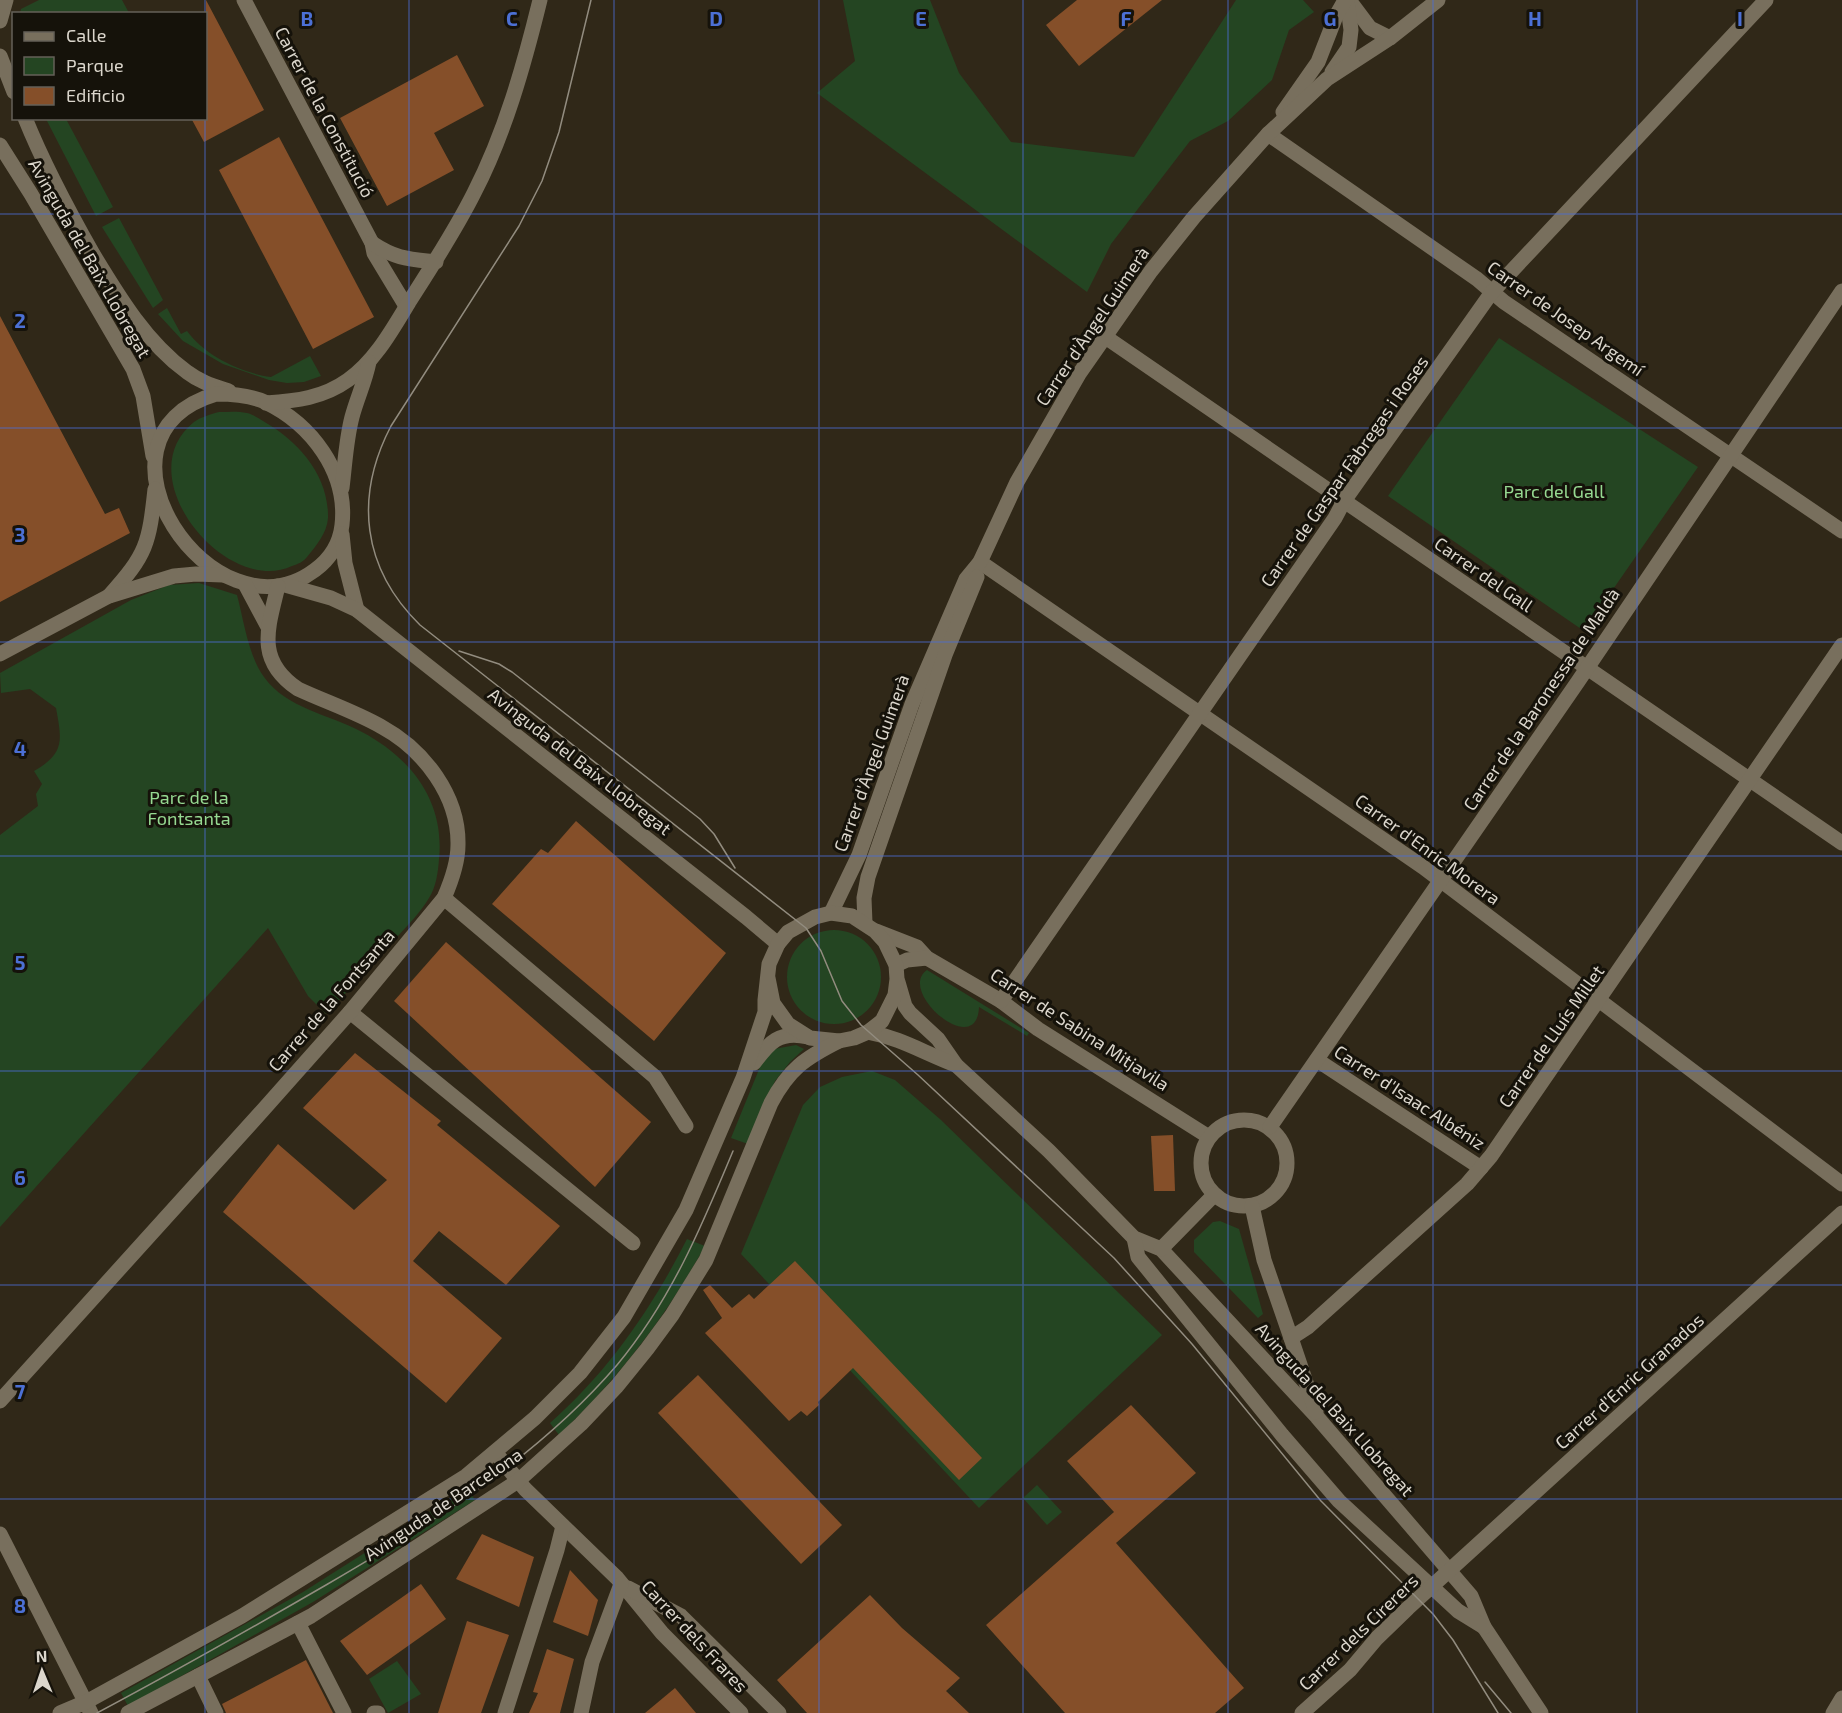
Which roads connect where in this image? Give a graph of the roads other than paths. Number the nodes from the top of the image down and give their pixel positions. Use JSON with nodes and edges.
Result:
{"nodes":[{"id":1,"x":6,"y":0,"type":"edge"},
{"id":2,"x":244,"y":0,"type":"edge"},
{"id":3,"x":540,"y":0,"type":"edge"},
{"id":4,"x":1347,"y":0,"type":"edge"},
{"id":5,"x":1438,"y":0,"type":"edge"},
{"id":6,"x":1766,"y":0,"type":"edge"},
{"id":7,"x":0,"y":21,"type":"edge"},
{"id":8,"x":1390,"y":38,"type":"junction"},
{"id":9,"x":0,"y":56,"type":"edge"},
{"id":10,"x":1327,"y":79,"type":"junction"},
{"id":11,"x":12,"y":87,"type":"edge"},
{"id":12,"x":26,"y":120,"type":"edge"},
{"id":13,"x":1268,"y":135,"type":"junction"},
{"id":14,"x":0,"y":145,"type":"edge"},
{"id":15,"x":372,"y":243,"type":"junction"},
{"id":16,"x":436,"y":262,"type":"junction"},
{"id":17,"x":1842,"y":291,"type":"edge"},
{"id":18,"x":1492,"y":292,"type":"junction"},
{"id":19,"x":406,"y":306,"type":"junction"},
{"id":20,"x":1104,"y":336,"type":"junction"},
{"id":21,"x":369,"y":362,"type":"junction"},
{"id":22,"x":238,"y":394,"type":"junction"},
{"id":23,"x":266,"y":403,"type":"junction"},
{"id":24,"x":1730,"y":456,"type":"junction"},
{"id":25,"x":154,"y":465,"type":"junction"},
{"id":26,"x":155,"y":484,"type":"junction"},
{"id":27,"x":342,"y":494,"type":"junction"},
{"id":28,"x":1344,"y":501,"type":"junction"},
{"id":29,"x":341,"y":531,"type":"junction"},
{"id":30,"x":1842,"y":531,"type":"edge"},
{"id":31,"x":980,"y":562,"type":"junction"},
{"id":32,"x":224,"y":575,"type":"junction"},
{"id":33,"x":245,"y":584,"type":"junction"},
{"id":34,"x":282,"y":585,"type":"junction"},
{"id":35,"x":110,"y":596,"type":"junction"},
{"id":36,"x":357,"y":610,"type":"junction"},
{"id":37,"x":268,"y":627,"type":"junction"},
{"id":38,"x":1842,"y":645,"type":"edge"},
{"id":39,"x":0,"y":654,"type":"edge"},
{"id":40,"x":1587,"y":668,"type":"junction"},
{"id":41,"x":1200,"y":713,"type":"junction"},
{"id":42,"x":1750,"y":780,"type":"junction"},
{"id":43,"x":1842,"y":843,"type":"edge"},
{"id":44,"x":1440,"y":880,"type":"junction"},
{"id":45,"x":444,"y":898,"type":"junction"},
{"id":46,"x":831,"y":913,"type":"junction"},
{"id":47,"x":870,"y":927,"type":"junction"},
{"id":48,"x":778,"y":944,"type":"junction"},
{"id":49,"x":927,"y":958,"type":"junction"},
{"id":50,"x":896,"y":972,"type":"junction"},
{"id":51,"x":768,"y":978,"type":"junction"},
{"id":52,"x":1600,"y":1000,"type":"junction"},
{"id":53,"x":1001,"y":1001,"type":"junction"},
{"id":54,"x":350,"y":1012,"type":"junction"},
{"id":55,"x":868,"y":1032,"type":"junction"},
{"id":56,"x":810,"y":1038,"type":"junction"},
{"id":57,"x":839,"y":1041,"type":"junction"},
{"id":58,"x":1317,"y":1060,"type":"junction"},
{"id":59,"x":956,"y":1065,"type":"junction"},
{"id":60,"x":743,"y":1078,"type":"junction"},
{"id":61,"x":686,"y":1126,"type":"dead end"},
{"id":62,"x":1270,"y":1127,"type":"junction"},
{"id":63,"x":1209,"y":1137,"type":"junction"},
{"id":64,"x":1481,"y":1168,"type":"junction"},
{"id":65,"x":1842,"y":1184,"type":"edge"},
{"id":66,"x":1214,"y":1195,"type":"junction"},
{"id":67,"x":1252,"y":1206,"type":"junction"},
{"id":68,"x":1842,"y":1213,"type":"edge"},
{"id":69,"x":1134,"y":1238,"type":"junction"},
{"id":70,"x":633,"y":1244,"type":"dead end"},
{"id":71,"x":1161,"y":1249,"type":"junction"},
{"id":72,"x":1291,"y":1338,"type":"junction"},
{"id":73,"x":0,"y":1401,"type":"edge"},
{"id":74,"x":1317,"y":1417,"type":"junction"},
{"id":75,"x":495,"y":1452,"type":"junction"},
{"id":76,"x":518,"y":1481,"type":"junction"},
{"id":77,"x":563,"y":1526,"type":"junction"},
{"id":78,"x":0,"y":1534,"type":"edge"},
{"id":79,"x":1441,"y":1579,"type":"junction"},
{"id":80,"x":621,"y":1584,"type":"junction"},
{"id":81,"x":298,"y":1623,"type":"junction"},
{"id":82,"x":1484,"y":1628,"type":"junction"},
{"id":83,"x":198,"y":1676,"type":"junction"},
{"id":84,"x":1842,"y":1698,"type":"edge"},
{"id":85,"x":88,"y":1707,"type":"edge"},
{"id":86,"x":60,"y":1713,"type":"edge"},
{"id":87,"x":128,"y":1713,"type":"edge"},
{"id":88,"x":216,"y":1713,"type":"edge"},
{"id":89,"x":344,"y":1713,"type":"edge"},
{"id":90,"x":505,"y":1713,"type":"edge"},
{"id":91,"x":581,"y":1713,"type":"edge"},
{"id":92,"x":741,"y":1713,"type":"edge"},
{"id":93,"x":779,"y":1713,"type":"edge"},
{"id":94,"x":1302,"y":1713,"type":"edge"},
{"id":95,"x":1540,"y":1713,"type":"edge"},
{"id":96,"x":1833,"y":1713,"type":"edge"}],
"edges":[{"from":1,"to":7,"type":"street"},
{"from":2,"to":15,"type":"street","name":"Carrer de la Constitució"},
{"from":3,"to":16,"type":"street"},
{"from":4,"to":8,"type":"street"},
{"from":4,"to":10,"type":"street"},
{"from":4,"to":13,"type":"street","name":"Carrer d'Àngel Guimerà"},
{"from":5,"to":8,"type":"street","name":"Carrer d'Àngel Guimerà"},
{"from":6,"to":18,"type":"street","name":"Carrer de Gaspar Fàbregas i Roses"},
{"from":8,"to":10,"type":"street","name":"Carrer d'Àngel Guimerà"},
{"from":9,"to":11,"type":"street"},
{"from":10,"to":13,"type":"street","name":"Carrer d'Àngel Guimerà"},
{"from":12,"to":22,"type":"street","name":"Avinguda del Baix Llobregat"},
{"from":13,"to":18,"type":"street","name":"Carrer de Josep Argemí"},
{"from":13,"to":20,"type":"street","name":"Carrer d'Àngel Guimerà"},
{"from":14,"to":25,"type":"street","name":"Avinguda del Baix Llobregat"},
{"from":15,"to":16,"type":"street"},
{"from":15,"to":19,"type":"street","name":"Carrer de la Constitució"},
{"from":16,"to":19,"type":"street"},
{"from":17,"to":24,"type":"street","name":"Carrer de la Baronessa de Maldà"},
{"from":18,"to":24,"type":"street","name":"Carrer de Josep Argemí"},
{"from":18,"to":28,"type":"street","name":"Carrer de Gaspar Fàbregas i Roses"},
{"from":19,"to":21,"type":"street"},
{"from":20,"to":28,"type":"street","name":"Carrer del Gall"},
{"from":20,"to":31,"type":"street","name":"Carrer d'Àngel Guimerà"},
{"from":21,"to":23,"type":"street"},
{"from":21,"to":27,"type":"street"},
{"from":22,"to":23,"type":"street"},
{"from":22,"to":25,"type":"street"},
{"from":23,"to":27,"type":"street"},
{"from":24,"to":30,"type":"street","name":"Carrer de Josep Argemí"},
{"from":24,"to":40,"type":"street","name":"Carrer de la Baronessa de Maldà"},
{"from":25,"to":26,"type":"street"},
{"from":26,"to":32,"type":"street"},
{"from":26,"to":35,"type":"street"},
{"from":27,"to":29,"type":"street"},
{"from":28,"to":40,"type":"street","name":"Carrer del Gall"},
{"from":28,"to":41,"type":"street","name":"Carrer de Gaspar Fàbregas i Roses"},
{"from":29,"to":34,"type":"street"},
{"from":29,"to":36,"type":"street"},
{"from":31,"to":41,"type":"street","name":"Carrer d'Enric Morera"},
{"from":31,"to":46,"type":"street","name":"Carrer d'Àngel Guimerà"},
{"from":31,"to":47,"type":"street","name":"Carrer d'Àngel Guimerà"},
{"from":32,"to":33,"type":"street"},
{"from":32,"to":35,"type":"street"},
{"from":33,"to":34,"type":"street"},
{"from":33,"to":37,"type":"street","name":"Carrer de la Fontsanta"},
{"from":34,"to":36,"type":"street","name":"Avinguda del Baix Llobregat"},
{"from":34,"to":37,"type":"street","name":"Carrer de la Fontsanta"},
{"from":35,"to":39,"type":"street"},
{"from":36,"to":48,"type":"street","name":"Avinguda del Baix Llobregat"},
{"from":37,"to":45,"type":"street","name":"Carrer de la Fontsanta"},
{"from":38,"to":42,"type":"street","name":"Carrer de Lluís Millet"},
{"from":40,"to":42,"type":"street","name":"Carrer del Gall"},
{"from":40,"to":44,"type":"street","name":"Carrer de la Baronessa de Maldà"},
{"from":41,"to":44,"type":"street","name":"Carrer d'Enric Morera"},
{"from":41,"to":53,"type":"street","name":"Carrer de Gaspar Fàbregas i Roses"},
{"from":42,"to":43,"type":"street","name":"Carrer del Gall"},
{"from":42,"to":52,"type":"street","name":"Carrer de Lluís Millet"},
{"from":44,"to":52,"type":"street","name":"Carrer d'Enric Morera"},
{"from":44,"to":58,"type":"street","name":"Carrer de la Baronessa de Maldà"},
{"from":45,"to":54,"type":"street","name":"Carrer de la Fontsanta"},
{"from":45,"to":61,"type":"street"},
{"from":46,"to":47,"type":"street"},
{"from":46,"to":48,"type":"street"},
{"from":47,"to":49,"type":"street","name":"Carrer de Sabina Mitjavila"},
{"from":47,"to":50,"type":"street"},
{"from":48,"to":51,"type":"street"},
{"from":49,"to":50,"type":"street"},
{"from":49,"to":53,"type":"street","name":"Carrer de Sabina Mitjavila"},
{"from":50,"to":55,"type":"street"},
{"from":50,"to":59,"type":"street","name":"Avinguda del Baix Llobregat"},
{"from":51,"to":56,"type":"street"},
{"from":51,"to":60,"type":"street"},
{"from":52,"to":64,"type":"street","name":"Carrer de Lluís Millet"},
{"from":52,"to":65,"type":"street","name":"Carrer d'Enric Morera"},
{"from":53,"to":63,"type":"street","name":"Carrer de Sabina Mitjavila"},
{"from":54,"to":70,"type":"street"},
{"from":54,"to":73,"type":"street","name":"Carrer de la Fontsanta"},
{"from":55,"to":57,"type":"street"},
{"from":55,"to":59,"type":"street","name":"Avinguda del Baix Llobregat"},
{"from":56,"to":57,"type":"street"},
{"from":56,"to":60,"type":"street"},
{"from":57,"to":76,"type":"street","name":"Avinguda de Barcelona"},
{"from":58,"to":62,"type":"street","name":"Carrer de la Baronessa de Maldà"},
{"from":58,"to":64,"type":"street","name":"Carrer d'Isaac Albéniz"},
{"from":59,"to":69,"type":"street","name":"Avinguda del Baix Llobregat"},
{"from":60,"to":75,"type":"street","name":"Avinguda de Barcelona"},
{"from":62,"to":63,"type":"street"},
{"from":62,"to":67,"type":"street"},
{"from":63,"to":66,"type":"street"},
{"from":64,"to":72,"type":"street","name":"Carrer de Lluís Millet"},
{"from":66,"to":67,"type":"street"},
{"from":66,"to":71,"type":"street"},
{"from":67,"to":72,"type":"street"},
{"from":68,"to":79,"type":"street","name":"Carrer d'Enric Granados"},
{"from":69,"to":71,"type":"street","name":"Avinguda del Baix Llobregat"},
{"from":69,"to":79,"type":"street","name":"Avinguda del Baix Llobregat"},
{"from":71,"to":74,"type":"street","name":"Avinguda del Baix Llobregat"},
{"from":72,"to":74,"type":"street"},
{"from":74,"to":79,"type":"street","name":"Avinguda del Baix Llobregat"},
{"from":75,"to":76,"type":"street","name":"Carrer dels Frares"},
{"from":75,"to":85,"type":"street","name":"Avinguda de Barcelona"},
{"from":76,"to":77,"type":"street","name":"Carrer dels Frares"},
{"from":76,"to":81,"type":"street","name":"Avinguda de Barcelona"},
{"from":77,"to":80,"type":"street","name":"Carrer dels Frares"},
{"from":77,"to":90,"type":"street"},
{"from":78,"to":85,"type":"street"},
{"from":79,"to":82,"type":"street","name":"Avinguda del Baix Llobregat"},
{"from":79,"to":82,"type":"street","name":"Avinguda del Baix Llobregat"},
{"from":79,"to":94,"type":"street","name":"Carrer dels Cirerers"},
{"from":80,"to":91,"type":"street"},
{"from":80,"to":92,"type":"street","name":"Carrer dels Frares"},
{"from":80,"to":93,"type":"street","name":"Carrer dels Frares"},
{"from":81,"to":83,"type":"street","name":"Avinguda de Barcelona"},
{"from":81,"to":89,"type":"street"},
{"from":82,"to":95,"type":"street","name":"Avinguda del Baix Llobregat"},
{"from":83,"to":87,"type":"street","name":"Avinguda de Barcelona"},
{"from":83,"to":88,"type":"street"},
{"from":84,"to":96,"type":"street"},
{"from":85,"to":86,"type":"street","name":"Avinguda de Barcelona"}]}
